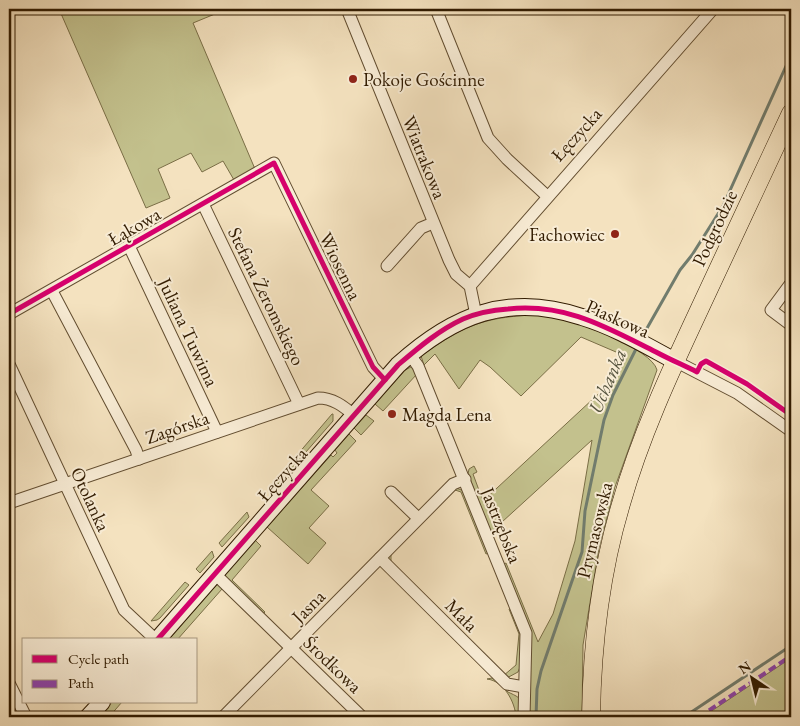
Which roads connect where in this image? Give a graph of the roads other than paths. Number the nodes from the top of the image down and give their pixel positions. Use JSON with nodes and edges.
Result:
{"nodes":[{"id":1,"x":346,"y":9,"type":"edge"},
{"id":2,"x":436,"y":9,"type":"edge"},
{"id":3,"x":713,"y":9,"type":"edge"},
{"id":4,"x":791,"y":113,"type":"edge"},
{"id":5,"x":274,"y":163,"type":"joint"},
{"id":6,"x":548,"y":196,"type":"junction"},
{"id":7,"x":203,"y":204,"type":"junction"},
{"id":8,"x":433,"y":223,"type":"junction"},
{"id":9,"x":129,"y":246,"type":"junction"},
{"id":10,"x":387,"y":266,"type":"dead end"},
{"id":11,"x":791,"y":283,"type":"edge"},
{"id":12,"x":470,"y":286,"type":"junction"},
{"id":13,"x":52,"y":291,"type":"junction"},
{"id":14,"x":9,"y":314,"type":"edge"},
{"id":15,"x":476,"y":315,"type":"junction"},
{"id":16,"x":791,"y":325,"type":"edge"},
{"id":17,"x":437,"y":334,"type":"joint"},
{"id":18,"x":410,"y":354,"type":"junction"},
{"id":19,"x":675,"y":361,"type":"junction"},
{"id":20,"x":9,"y":364,"type":"edge"},
{"id":21,"x":385,"y":380,"type":"junction"},
{"id":22,"x":299,"y":404,"type":"junction"},
{"id":23,"x":354,"y":415,"type":"junction"},
{"id":24,"x":791,"y":431,"type":"edge"},
{"id":25,"x":217,"y":432,"type":"junction"},
{"id":26,"x":139,"y":459,"type":"junction"},
{"id":27,"x":465,"y":479,"type":"junction"},
{"id":28,"x":64,"y":484,"type":"junction"},
{"id":29,"x":391,"y":492,"type":"dead end"},
{"id":30,"x":9,"y":502,"type":"edge"},
{"id":31,"x":418,"y":518,"type":"junction"},
{"id":32,"x":380,"y":558,"type":"junction"},
{"id":33,"x":215,"y":574,"type":"junction"},
{"id":34,"x":154,"y":638,"type":"edge"},
{"id":35,"x":158,"y":638,"type":"edge"},
{"id":36,"x":291,"y":648,"type":"junction"},
{"id":37,"x":9,"y":683,"type":"edge"},
{"id":38,"x":524,"y":687,"type":"junction"},
{"id":39,"x":100,"y":704,"type":"edge"},
{"id":40,"x":26,"y":717,"type":"edge"},
{"id":41,"x":88,"y":717,"type":"edge"},
{"id":42,"x":223,"y":717,"type":"edge"},
{"id":43,"x":362,"y":717,"type":"edge"},
{"id":44,"x":524,"y":717,"type":"edge"},
{"id":45,"x":591,"y":717,"type":"edge"}],
"edges":[{"from":1,"to":8,"type":"street","name":"Wiatrakowa"},
{"from":2,"to":6,"type":"street"},
{"from":3,"to":6,"type":"street","name":"Łęczycka"},
{"from":4,"to":19,"type":"main road","name":"Podgrodzie"},
{"from":5,"to":7,"type":"street","name":"Łąkowa"},
{"from":5,"to":21,"type":"street","name":"Wiosenna"},
{"from":6,"to":12,"type":"street","name":"Łęczycka"},
{"from":7,"to":9,"type":"street","name":"Łąkowa"},
{"from":7,"to":22,"type":"street","name":"Stefana Żeromskiego"},
{"from":8,"to":10,"type":"street"},
{"from":8,"to":12,"type":"street","name":"Wiatrakowa"},
{"from":9,"to":13,"type":"street","name":"Łąkowa"},
{"from":9,"to":25,"type":"street","name":"Juliana Tuwima"},
{"from":11,"to":16,"type":"street"},
{"from":12,"to":15,"type":"street"},
{"from":13,"to":14,"type":"street","name":"Łąkowa"},
{"from":13,"to":26,"type":"street"},
{"from":15,"to":17,"type":"main road","name":"Piaskowa"},
{"from":15,"to":19,"type":"main road","name":"Piaskowa"},
{"from":17,"to":18,"type":"main road","name":"Łęczycka"},
{"from":18,"to":21,"type":"main road","name":"Łęczycka"},
{"from":18,"to":27,"type":"street","name":"Jastrzębska"},
{"from":19,"to":24,"type":"street","name":"Piaskowa"},
{"from":19,"to":45,"type":"main road","name":"Prymasowska"},
{"from":20,"to":28,"type":"street","name":"Otolanka"},
{"from":21,"to":23,"type":"main road","name":"Łęczycka"},
{"from":22,"to":23,"type":"street","name":"Zagórska"},
{"from":22,"to":25,"type":"street","name":"Zagórska"},
{"from":23,"to":33,"type":"main road","name":"Łęczycka"},
{"from":25,"to":26,"type":"street","name":"Zagórska"},
{"from":26,"to":28,"type":"street","name":"Zagórska"},
{"from":27,"to":31,"type":"street","name":"Jasna"},
{"from":27,"to":38,"type":"street","name":"Jastrzębska"},
{"from":28,"to":30,"type":"street","name":"Zagórska"},
{"from":28,"to":34,"type":"street","name":"Otolanka"},
{"from":29,"to":31,"type":"street"},
{"from":31,"to":32,"type":"street","name":"Jasna"},
{"from":32,"to":36,"type":"street","name":"Jasna"},
{"from":32,"to":38,"type":"street","name":"Mała"},
{"from":33,"to":35,"type":"main road","name":"Łęczycka"},
{"from":33,"to":36,"type":"street","name":"Środkowa"},
{"from":36,"to":42,"type":"street","name":"Jasna"},
{"from":36,"to":43,"type":"street","name":"Środkowa"},
{"from":37,"to":40,"type":"street"},
{"from":38,"to":44,"type":"street","name":"Jastrzębska"},
{"from":39,"to":41,"type":"main road"}]}
